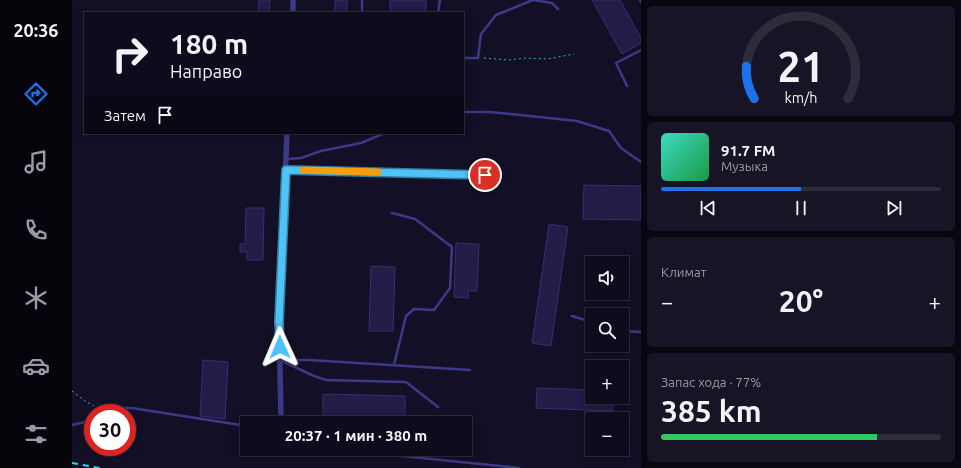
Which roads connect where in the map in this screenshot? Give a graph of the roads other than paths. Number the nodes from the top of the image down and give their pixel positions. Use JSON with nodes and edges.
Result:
{"nodes":[{"id":1,"x":293,"y":0,"type":"edge"},
{"id":2,"x":362,"y":0,"type":"edge"},
{"id":3,"x":440,"y":0,"type":"edge"},
{"id":4,"x":558,"y":9,"type":"dead end"},
{"id":5,"x":293,"y":12,"type":"edge"},
{"id":6,"x":362,"y":12,"type":"edge"},
{"id":7,"x":438,"y":12,"type":"edge"},
{"id":8,"x":641,"y":50,"type":"edge"},
{"id":9,"x":464,"y":58,"type":"edge"},
{"id":10,"x":627,"y":86,"type":"dead end"},
{"id":11,"x":464,"y":112,"type":"edge"},
{"id":12,"x":287,"y":134,"type":"edge"},
{"id":13,"x":383,"y":134,"type":"edge"},
{"id":14,"x":286,"y":159,"type":"junction"},
{"id":15,"x":641,"y":162,"type":"edge"},
{"id":16,"x":286,"y":170,"type":"junction"},
{"id":17,"x":485,"y":175,"type":"dead end"},
{"id":18,"x":392,"y":213,"type":"dead end"},
{"id":19,"x":572,"y":316,"type":"dead end"},
{"id":20,"x":585,"y":320,"type":"edge"},
{"id":21,"x":629,"y":331,"type":"edge"},
{"id":22,"x":641,"y":332,"type":"edge"},
{"id":23,"x":280,"y":360,"type":"junction"},
{"id":24,"x":394,"y":365,"type":"junction"},
{"id":25,"x":470,"y":370,"type":"dead end"},
{"id":26,"x":438,"y":407,"type":"dead end"},
{"id":27,"x":136,"y":409,"type":"edge"},
{"id":28,"x":283,"y":416,"type":"edge"},
{"id":29,"x":84,"y":422,"type":"edge"},
{"id":30,"x":72,"y":425,"type":"edge"},
{"id":31,"x":240,"y":425,"type":"edge"},
{"id":32,"x":402,"y":456,"type":"edge"},
{"id":33,"x":520,"y":468,"type":"edge"}],
"edges":[{"from":1,"to":5,"type":"street"},
{"from":2,"to":6,"type":"lane"},
{"from":3,"to":7,"type":"lane"},
{"from":4,"to":9,"type":"lane"},
{"from":8,"to":10,"type":"lane"},
{"from":11,"to":15,"type":"lane"},
{"from":12,"to":14,"type":"street"},
{"from":13,"to":14,"type":"lane"},
{"from":14,"to":16,"type":"street"},
{"from":16,"to":17,"type":"lane"},
{"from":16,"to":23,"type":"street"},
{"from":18,"to":24,"type":"lane"},
{"from":19,"to":20,"type":"lane"},
{"from":21,"to":22,"type":"lane"},
{"from":23,"to":24,"type":"lane"},
{"from":23,"to":26,"type":"lane"},
{"from":23,"to":28,"type":"street"},
{"from":24,"to":25,"type":"lane"},
{"from":27,"to":31,"type":"lane"},
{"from":29,"to":30,"type":"lane"},
{"from":32,"to":33,"type":"lane"}]}
